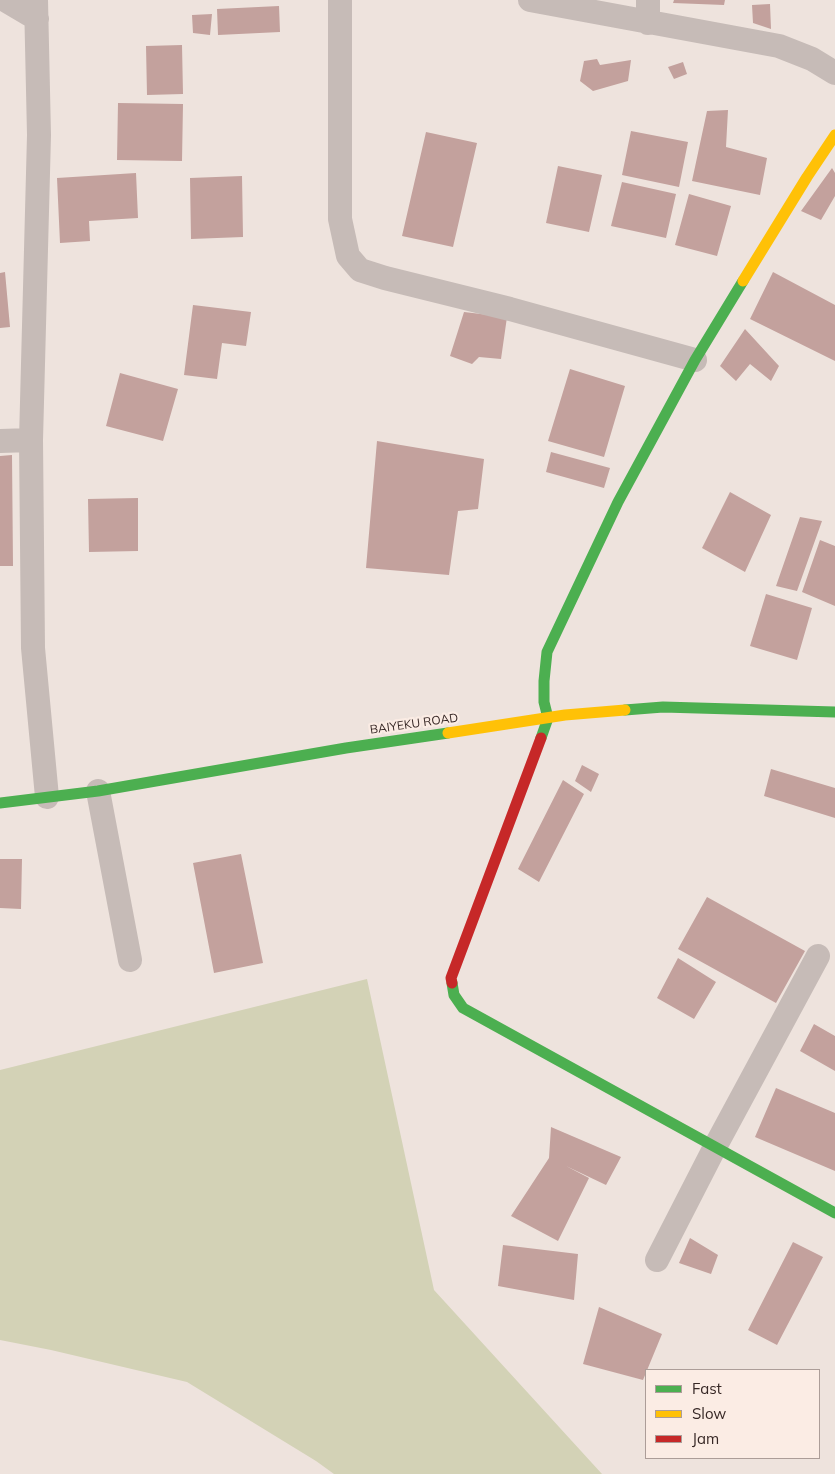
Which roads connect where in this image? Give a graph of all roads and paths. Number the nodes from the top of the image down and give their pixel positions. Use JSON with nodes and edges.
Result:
{"nodes":[{"id":1,"x":5,"y":0,"type":"edge"},
{"id":2,"x":340,"y":0,"type":"edge"},
{"id":3,"x":530,"y":0,"type":"edge"},
{"id":4,"x":36,"y":10,"type":"edge"},
{"id":5,"x":648,"y":11,"type":"edge"},
{"id":6,"x":835,"y":74,"type":"edge"},
{"id":7,"x":834,"y":139,"type":"edge"},
{"id":8,"x":695,"y":360,"type":"junction"},
{"id":9,"x":0,"y":440,"type":"edge"},
{"id":10,"x":31,"y":440,"type":"junction"},
{"id":11,"x":835,"y":712,"type":"edge"},
{"id":12,"x":548,"y":718,"type":"junction"},
{"id":13,"x":98,"y":791,"type":"junction"},
{"id":14,"x":47,"y":797,"type":"junction"},
{"id":15,"x":0,"y":803,"type":"edge"},
{"id":16,"x":818,"y":956,"type":"dead end"},
{"id":17,"x":130,"y":960,"type":"dead end"},
{"id":18,"x":715,"y":1147,"type":"junction"},
{"id":19,"x":835,"y":1212,"type":"edge"},
{"id":20,"x":657,"y":1260,"type":"dead end"}],
"edges":[{"from":1,"to":4,"type":"street"},
{"from":2,"to":8,"type":"street"},
{"from":3,"to":5,"type":"street"},
{"from":4,"to":10,"type":"street"},
{"from":5,"to":6,"type":"street"},
{"from":7,"to":8,"type":"street"},
{"from":8,"to":12,"type":"street"},
{"from":9,"to":10,"type":"street"},
{"from":10,"to":14,"type":"street"},
{"from":11,"to":12,"type":"street","name":"BAIYEKU ROAD"},
{"from":12,"to":13,"type":"street","name":"BAIYEKU ROAD"},
{"from":12,"to":18,"type":"street"},
{"from":13,"to":14,"type":"street","name":"BAIYEKU ROAD"},
{"from":13,"to":17,"type":"street"},
{"from":14,"to":15,"type":"street","name":"BAIYEKU ROAD"},
{"from":16,"to":18,"type":"street"},
{"from":18,"to":19,"type":"street"},
{"from":18,"to":20,"type":"street"}]}
